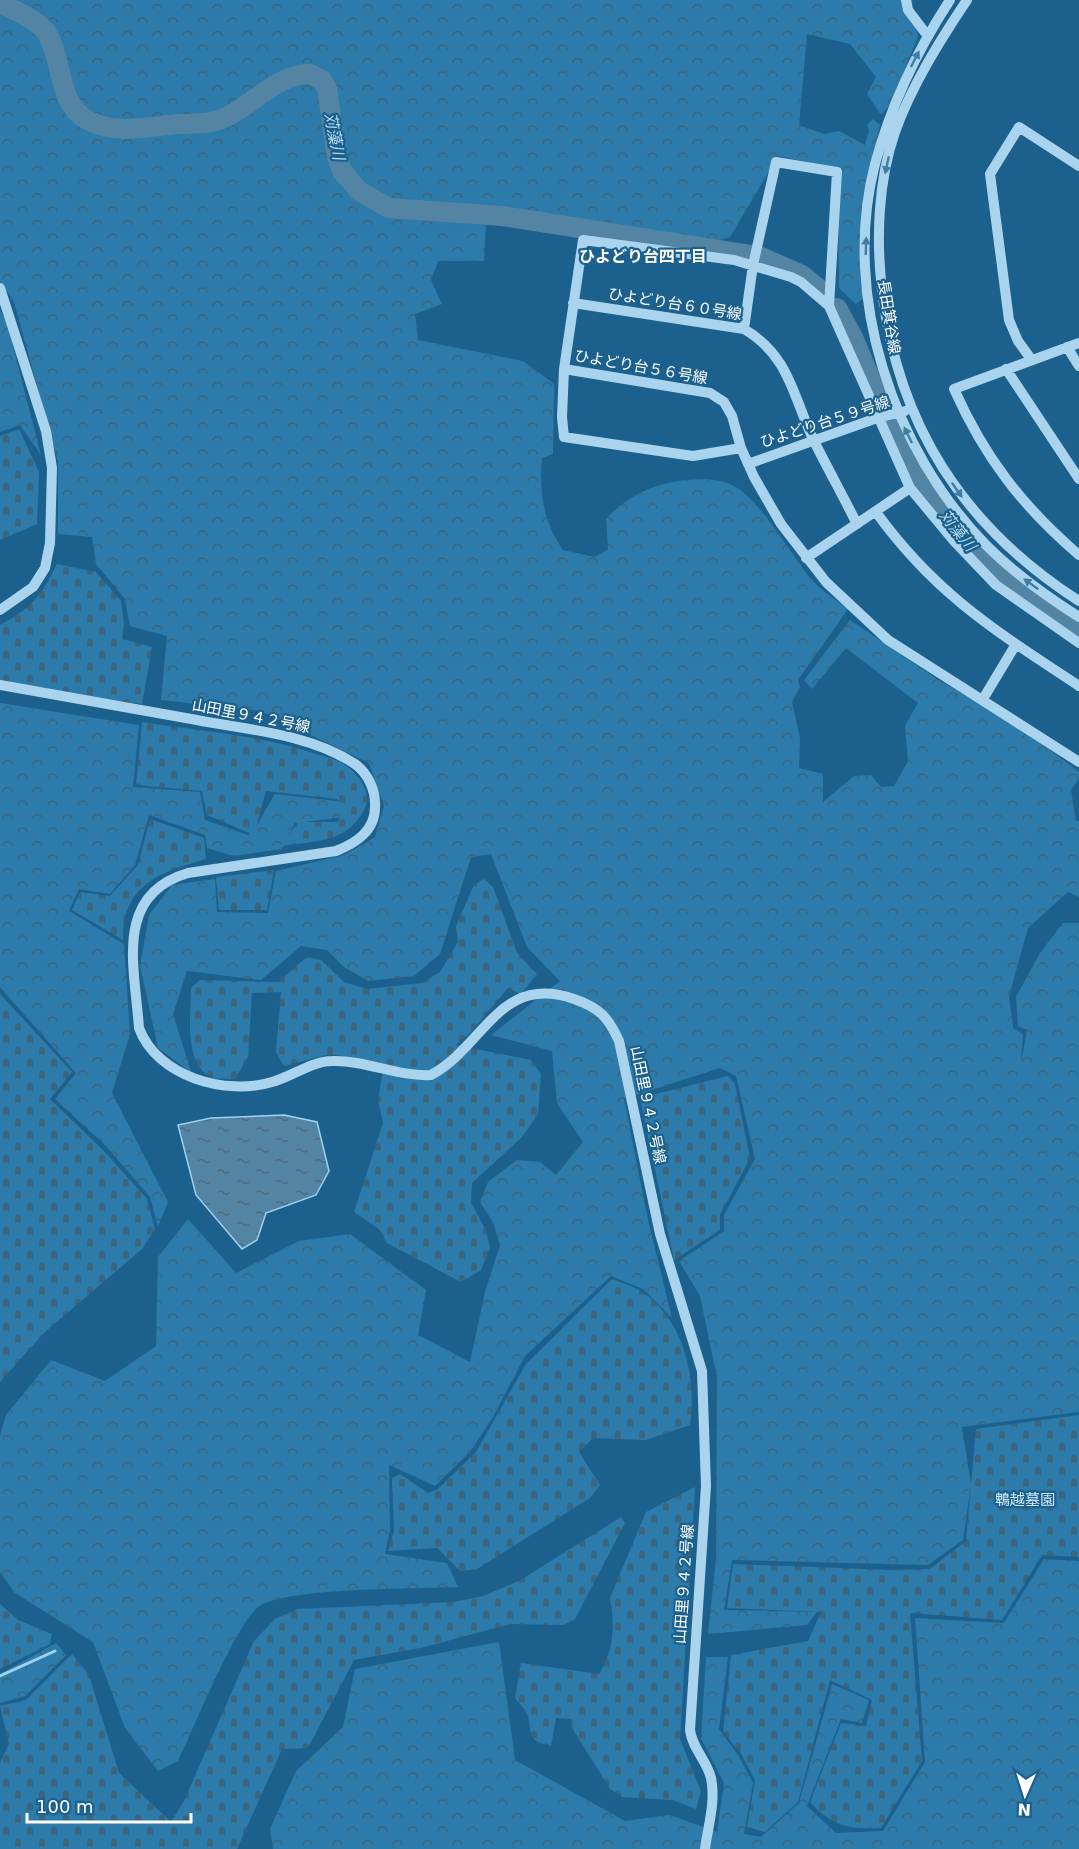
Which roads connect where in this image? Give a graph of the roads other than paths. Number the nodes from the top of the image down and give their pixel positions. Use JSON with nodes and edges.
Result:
{"nodes":[{"id":1,"x":906,"y":0,"type":"edge"},
{"id":2,"x":950,"y":0,"type":"edge"},
{"id":3,"x":966,"y":0,"type":"edge"},
{"id":4,"x":927,"y":35,"type":"junction"},
{"id":5,"x":1079,"y":166,"type":"edge"},
{"id":6,"x":753,"y":265,"type":"junction"},
{"id":7,"x":0,"y":288,"type":"edge"},
{"id":8,"x":573,"y":303,"type":"junction"},
{"id":9,"x":829,"y":306,"type":"junction"},
{"id":10,"x":744,"y":329,"type":"junction"},
{"id":11,"x":1079,"y":343,"type":"edge"},
{"id":12,"x":1066,"y":347,"type":"junction"},
{"id":13,"x":1031,"y":359,"type":"junction"},
{"id":14,"x":1079,"y":366,"type":"edge"},
{"id":15,"x":564,"y":369,"type":"junction"},
{"id":16,"x":1006,"y":369,"type":"junction"},
{"id":17,"x":911,"y":410,"type":"junction"},
{"id":18,"x":898,"y":413,"type":"junction"},
{"id":19,"x":877,"y":418,"type":"junction"},
{"id":20,"x":814,"y":440,"type":"junction"},
{"id":21,"x":741,"y":447,"type":"junction"},
{"id":22,"x":748,"y":464,"type":"junction"},
{"id":23,"x":1079,"y":479,"type":"edge"},
{"id":24,"x":910,"y":488,"type":"junction"},
{"id":25,"x":876,"y":512,"type":"junction"},
{"id":26,"x":858,"y":524,"type":"junction"},
{"id":27,"x":1079,"y":555,"type":"edge"},
{"id":28,"x":806,"y":558,"type":"junction"},
{"id":29,"x":1079,"y":601,"type":"edge"},
{"id":30,"x":0,"y":610,"type":"edge"},
{"id":31,"x":1079,"y":617,"type":"edge"},
{"id":32,"x":1079,"y":643,"type":"edge"},
{"id":33,"x":1016,"y":644,"type":"junction"},
{"id":34,"x":0,"y":685,"type":"edge"},
{"id":35,"x":1079,"y":686,"type":"edge"},
{"id":36,"x":982,"y":699,"type":"junction"},
{"id":37,"x":1079,"y":762,"type":"edge"},
{"id":38,"x":705,"y":1849,"type":"edge"}],
"edges":[{"from":1,"to":4,"type":"street"},
{"from":2,"to":4,"type":"street","name":"長田箕谷線"},
{"from":3,"to":17,"type":"street","name":"長田箕谷線","one_way":true},
{"from":18,"to":4,"type":"street","name":"長田箕谷線","one_way":true},
{"from":5,"to":13,"type":"street"},
{"from":6,"to":8,"type":"street","name":"ひよどり台５６号線"},
{"from":6,"to":9,"type":"street","name":"ひよどり台５６号線"},
{"from":6,"to":9,"type":"street"},
{"from":6,"to":10,"type":"street"},
{"from":7,"to":30,"type":"street"},
{"from":8,"to":10,"type":"street","name":"ひよどり台６０号線"},
{"from":8,"to":15,"type":"street","name":"ひよどり台５６号線"},
{"from":9,"to":19,"type":"street","name":"ひよどり台５６号線"},
{"from":10,"to":20,"type":"street","name":"ひよどり台６０号線"},
{"from":11,"to":12,"type":"street"},
{"from":12,"to":13,"type":"street"},
{"from":12,"to":14,"type":"street"},
{"from":13,"to":16,"type":"street"},
{"from":15,"to":21,"type":"street","name":"ひよどり台５６号線"},
{"from":15,"to":21,"type":"street"},
{"from":16,"to":23,"type":"street"},
{"from":16,"to":27,"type":"street"},
{"from":17,"to":18,"type":"street","name":"ひよどり台５９号線"},
{"from":17,"to":29,"type":"street","name":"長田箕谷線","one_way":true},
{"from":18,"to":19,"type":"street","name":"ひよどり台５９号線"},
{"from":31,"to":18,"type":"street","name":"長田箕谷線","one_way":true},
{"from":19,"to":20,"type":"street","name":"ひよどり台５９号線"},
{"from":19,"to":24,"type":"street","name":"ひよどり台５６号線"},
{"from":20,"to":22,"type":"street","name":"ひよどり台５９号線"},
{"from":20,"to":26,"type":"street","name":"ひよどり台６０号線"},
{"from":21,"to":22,"type":"street","name":"ひよどり台５６号線"},
{"from":22,"to":28,"type":"street","name":"ひよどり台５６号線"},
{"from":24,"to":25,"type":"street"},
{"from":24,"to":32,"type":"street","name":"ひよどり台５６号線"},
{"from":25,"to":26,"type":"street"},
{"from":25,"to":33,"type":"street"},
{"from":26,"to":28,"type":"street"},
{"from":28,"to":36,"type":"street","name":"ひよどり台５６号線"},
{"from":33,"to":35,"type":"street"},
{"from":33,"to":36,"type":"street"},
{"from":34,"to":38,"type":"street","name":"山田里９４２号線"},
{"from":36,"to":37,"type":"street","name":"ひよどり台５６号線"}]}
